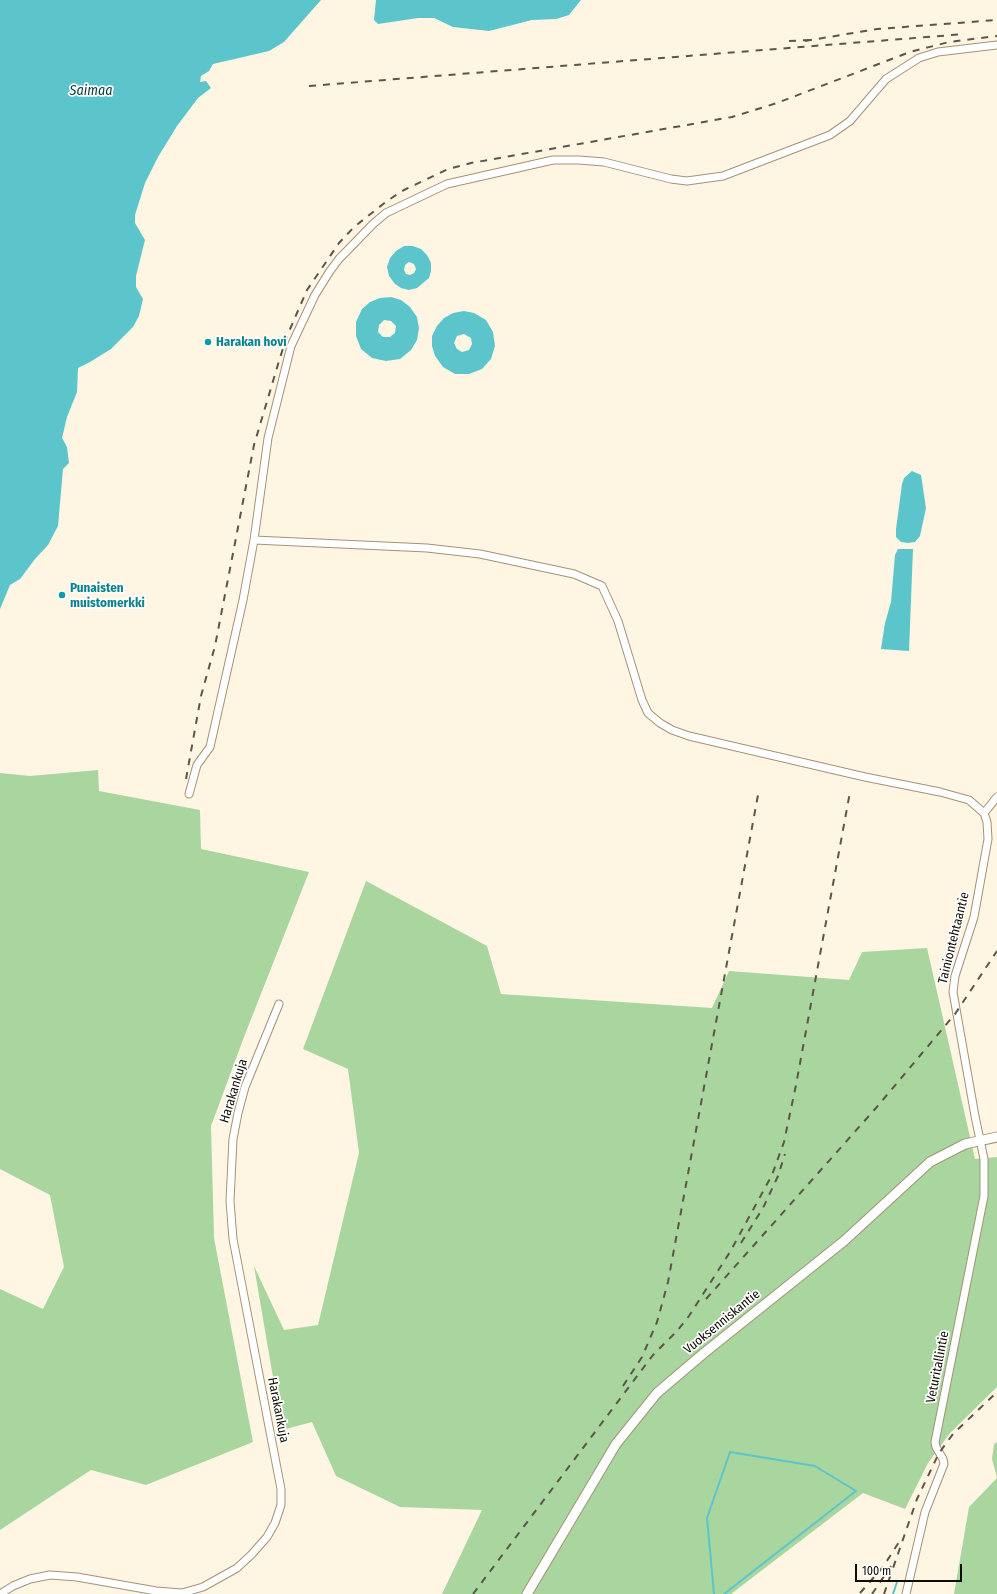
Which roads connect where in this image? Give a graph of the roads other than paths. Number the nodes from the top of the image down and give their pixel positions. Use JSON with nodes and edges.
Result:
{"nodes":[{"id":1,"x":997,"y":44,"type":"edge"},
{"id":2,"x":254,"y":540,"type":"junction"},
{"id":3,"x":189,"y":794,"type":"dead end"},
{"id":4,"x":997,"y":797,"type":"edge"},
{"id":5,"x":984,"y":813,"type":"junction"},
{"id":6,"x":279,"y":1004,"type":"dead end"},
{"id":7,"x":997,"y":1137,"type":"edge"},
{"id":8,"x":980,"y":1140,"type":"junction"},
{"id":9,"x":0,"y":1594,"type":"edge"},
{"id":10,"x":527,"y":1594,"type":"edge"},
{"id":11,"x":906,"y":1594,"type":"edge"}],
"edges":[{"from":1,"to":2,"type":"street"},
{"from":2,"to":3,"type":"street"},
{"from":2,"to":5,"type":"street"},
{"from":4,"to":5,"type":"street"},
{"from":5,"to":8,"type":"street","name":"Tainiontehtaantie"},
{"from":6,"to":9,"type":"street","name":"Harakankuja"},
{"from":7,"to":8,"type":"street","name":"Vuoksenniskantie"},
{"from":8,"to":10,"type":"street","name":"Vuoksenniskantie"},
{"from":8,"to":11,"type":"street","name":"Veturitallintie"}]}
